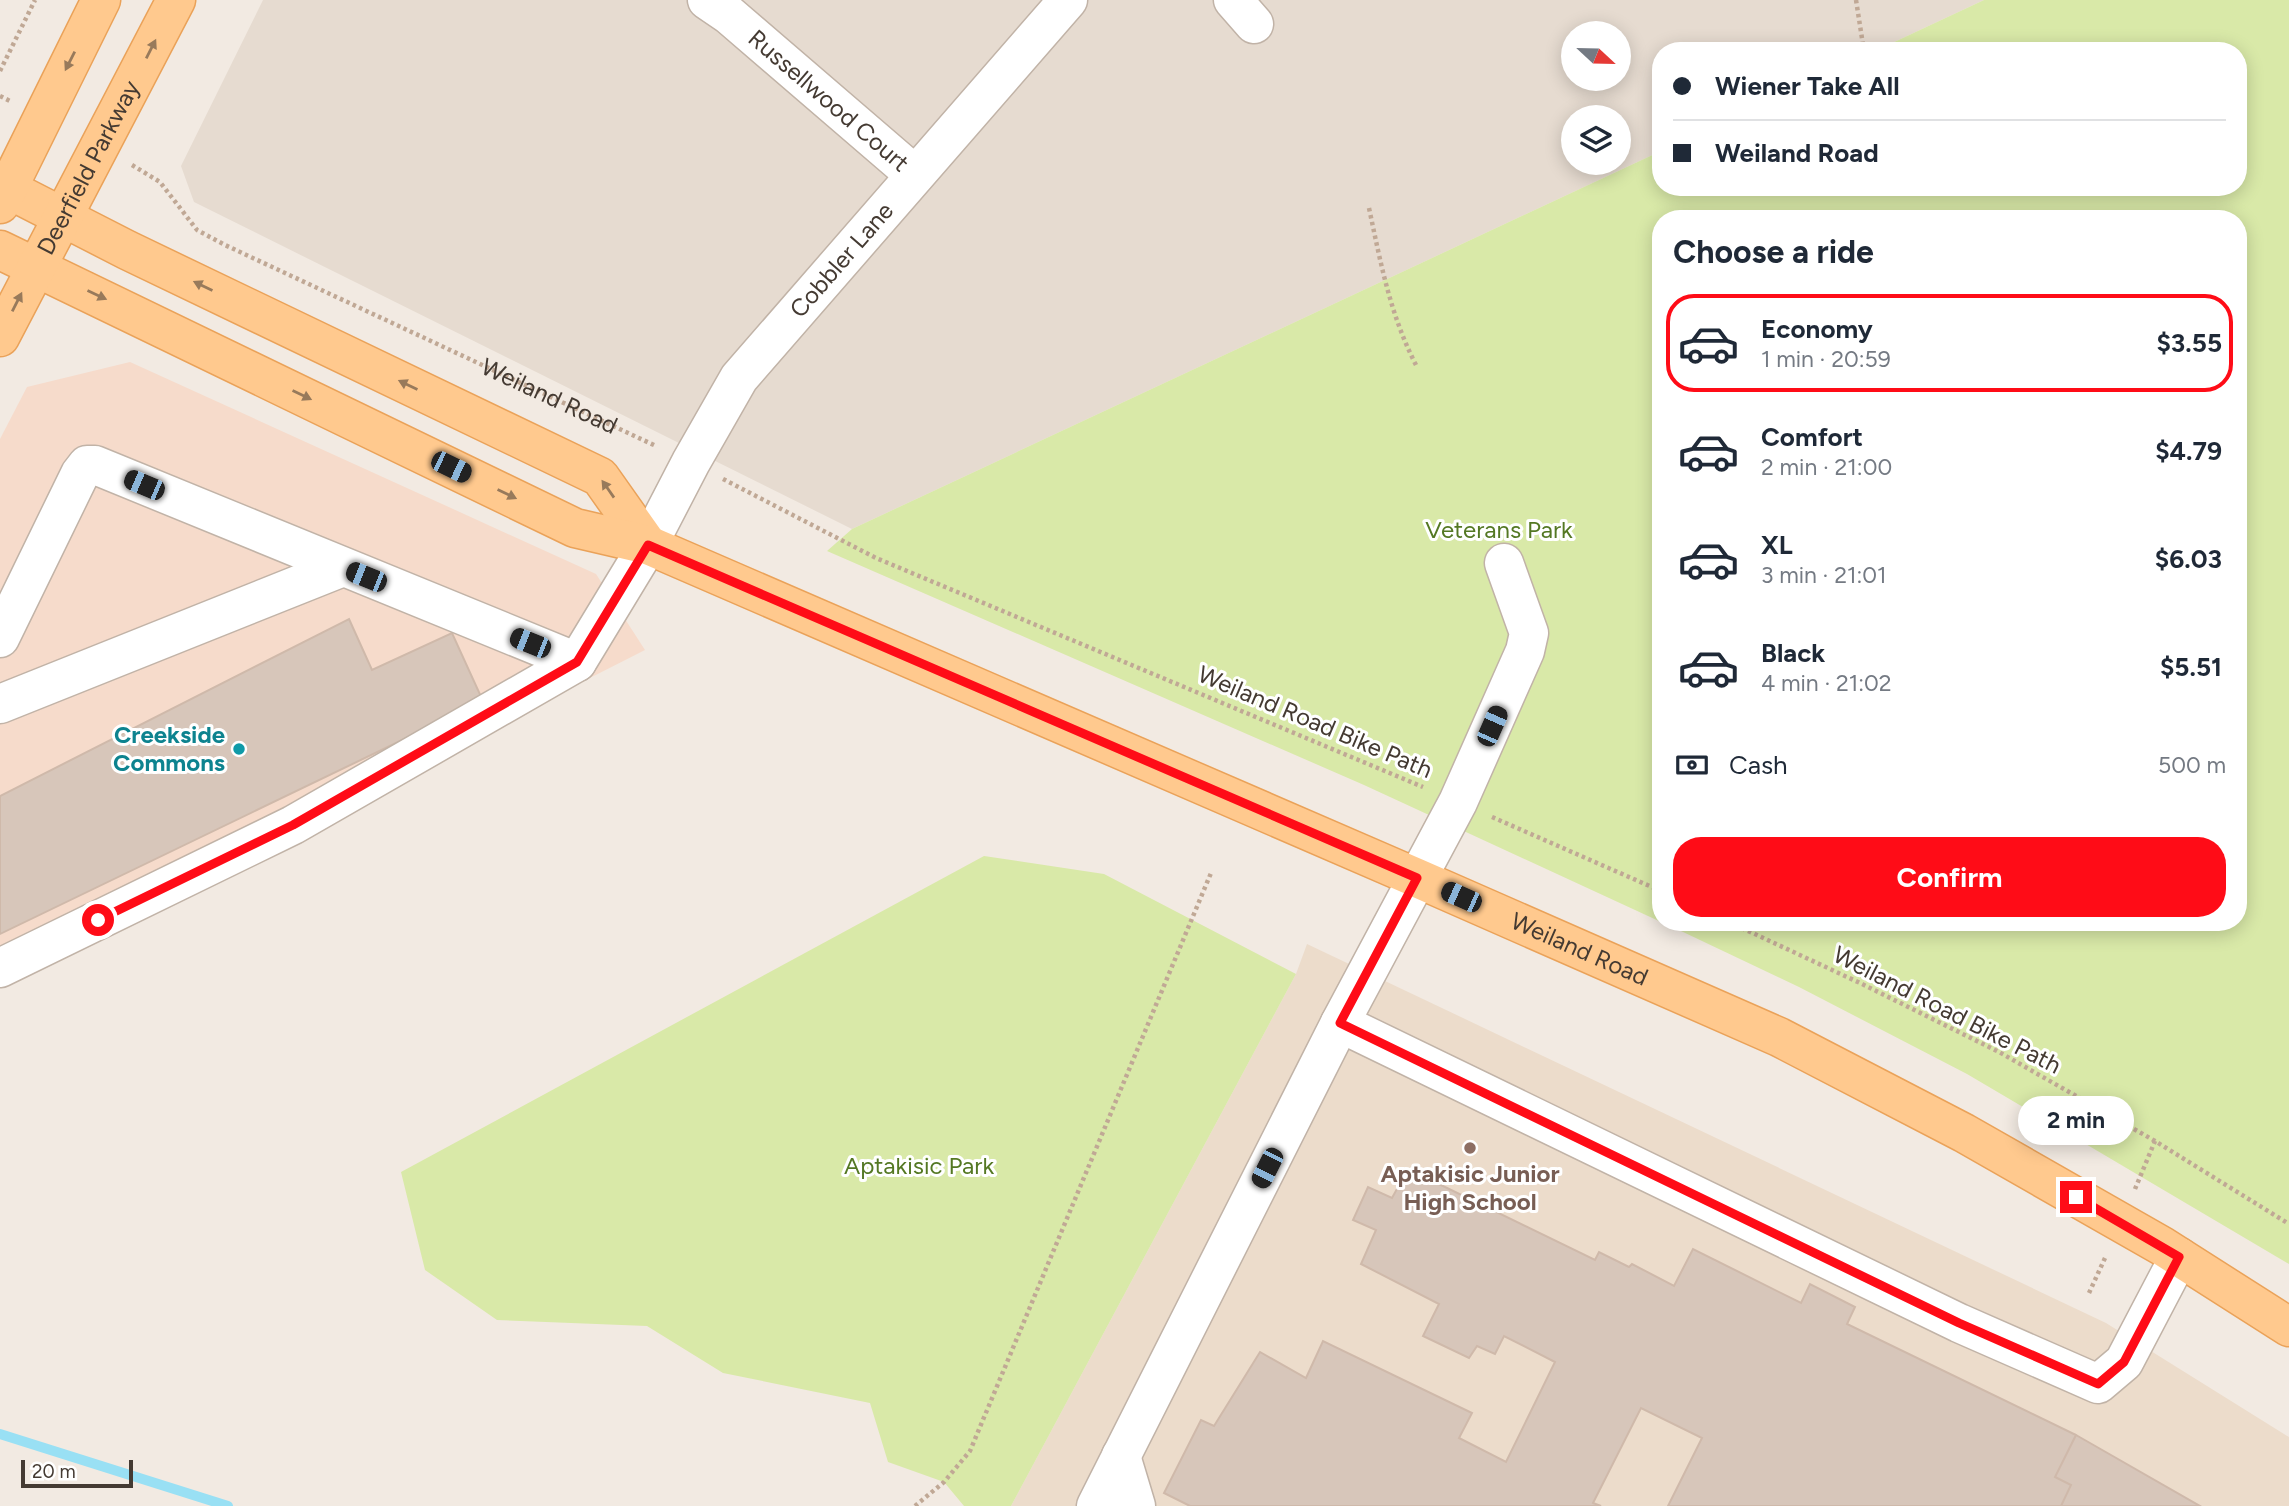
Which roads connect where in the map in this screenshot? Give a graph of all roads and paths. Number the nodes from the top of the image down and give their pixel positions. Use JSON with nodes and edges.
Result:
{"nodes":[{"id":1,"x":35,"y":0,"type":"edge"},
{"id":2,"x":101,"y":0,"type":"edge"},
{"id":3,"x":176,"y":0,"type":"edge"},
{"id":4,"x":707,"y":0,"type":"edge"},
{"id":5,"x":1068,"y":0,"type":"edge"},
{"id":6,"x":1856,"y":0,"type":"edge"},
{"id":7,"x":1863,"y":42,"type":"edge"},
{"id":8,"x":0,"y":71,"type":"edge"},
{"id":9,"x":915,"y":175,"type":"junction"},
{"id":10,"x":160,"y":182,"type":"dead end"},
{"id":11,"x":2,"y":192,"type":"edge"},
{"id":12,"x":1369,"y":208,"type":"dead end"},
{"id":13,"x":62,"y":217,"type":"junction"},
{"id":14,"x":0,"y":250,"type":"edge"},
{"id":15,"x":35,"y":268,"type":"junction"},
{"id":16,"x":0,"y":337,"type":"edge"},
{"id":17,"x":1417,"y":367,"type":"dead end"},
{"id":18,"x":691,"y":462,"type":"junction"},
{"id":19,"x":648,"y":545,"type":"junction"},
{"id":20,"x":1504,"y":563,"type":"dead end"},
{"id":21,"x":343,"y":567,"type":"junction"},
{"id":22,"x":953,"y":592,"type":"joint"},
{"id":23,"x":0,"y":638,"type":"edge"},
{"id":24,"x":577,"y":662,"type":"junction"},
{"id":25,"x":0,"y":704,"type":"edge"},
{"id":26,"x":1458,"y":802,"type":"junction"},
{"id":27,"x":1211,"y":873,"type":"dead end"},
{"id":28,"x":1417,"y":878,"type":"junction"},
{"id":29,"x":1652,"y":887,"type":"edge"},
{"id":30,"x":1749,"y":931,"type":"edge"},
{"id":31,"x":0,"y":968,"type":"edge"},
{"id":32,"x":1340,"y":1023,"type":"junction"},
{"id":33,"x":2289,"y":1224,"type":"edge"},
{"id":34,"x":2179,"y":1257,"type":"junction"},
{"id":35,"x":2289,"y":1327,"type":"edge"},
{"id":36,"x":1121,"y":1456,"type":"junction"},
{"id":37,"x":915,"y":1506,"type":"edge"},
{"id":38,"x":1096,"y":1506,"type":"edge"},
{"id":39,"x":1136,"y":1506,"type":"edge"}],
"edges":[{"from":1,"to":8,"type":"path"},
{"from":2,"to":11,"type":"main road","one_way":true},
{"from":13,"to":3,"type":"main road","name":"Deerfield Parkway","one_way":true},
{"from":4,"to":9,"type":"street","name":"Russellwood Court"},
{"from":5,"to":9,"type":"street","name":"Cobbler Lane"},
{"from":6,"to":7,"type":"path"},
{"from":9,"to":18,"type":"street","name":"Cobbler Lane"},
{"from":10,"to":18,"type":"path","name":"Weiland Road"},
{"from":11,"to":13,"type":"main road","name":"Weiland Road"},
{"from":12,"to":17,"type":"path"},
{"from":13,"to":15,"type":"main road","name":"Deerfield Parkway"},
{"from":19,"to":13,"type":"main road","name":"Weiland Road","one_way":true},
{"from":14,"to":15,"type":"main road","name":"Weiland Road"},
{"from":16,"to":15,"type":"main road","name":"Deerfield Parkway","one_way":true},
{"from":15,"to":19,"type":"main road","name":"Weiland Road","one_way":true},
{"from":18,"to":19,"type":"street","name":"Cobbler Lane"},
{"from":18,"to":22,"type":"path","name":"Weiland Road"},
{"from":19,"to":24,"type":"street","name":"Cobbler Lane"},
{"from":19,"to":28,"type":"main road","name":"Weiland Road"},
{"from":20,"to":26,"type":"street"},
{"from":21,"to":23,"type":"street"},
{"from":21,"to":24,"type":"street"},
{"from":21,"to":25,"type":"street"},
{"from":22,"to":26,"type":"path","name":"Weiland Road Bike Path"},
{"from":24,"to":31,"type":"street"},
{"from":26,"to":28,"type":"street"},
{"from":26,"to":29,"type":"path","name":"Weiland Road Bike Path"},
{"from":27,"to":37,"type":"path"},
{"from":28,"to":32,"type":"street"},
{"from":28,"to":34,"type":"main road","name":"Weiland Road"},
{"from":30,"to":33,"type":"path","name":"Weiland Road Bike Path"},
{"from":32,"to":34,"type":"street"},
{"from":32,"to":36,"type":"street"},
{"from":34,"to":35,"type":"main road","name":"Weiland Road"},
{"from":36,"to":38,"type":"street"},
{"from":36,"to":39,"type":"street"}]}
